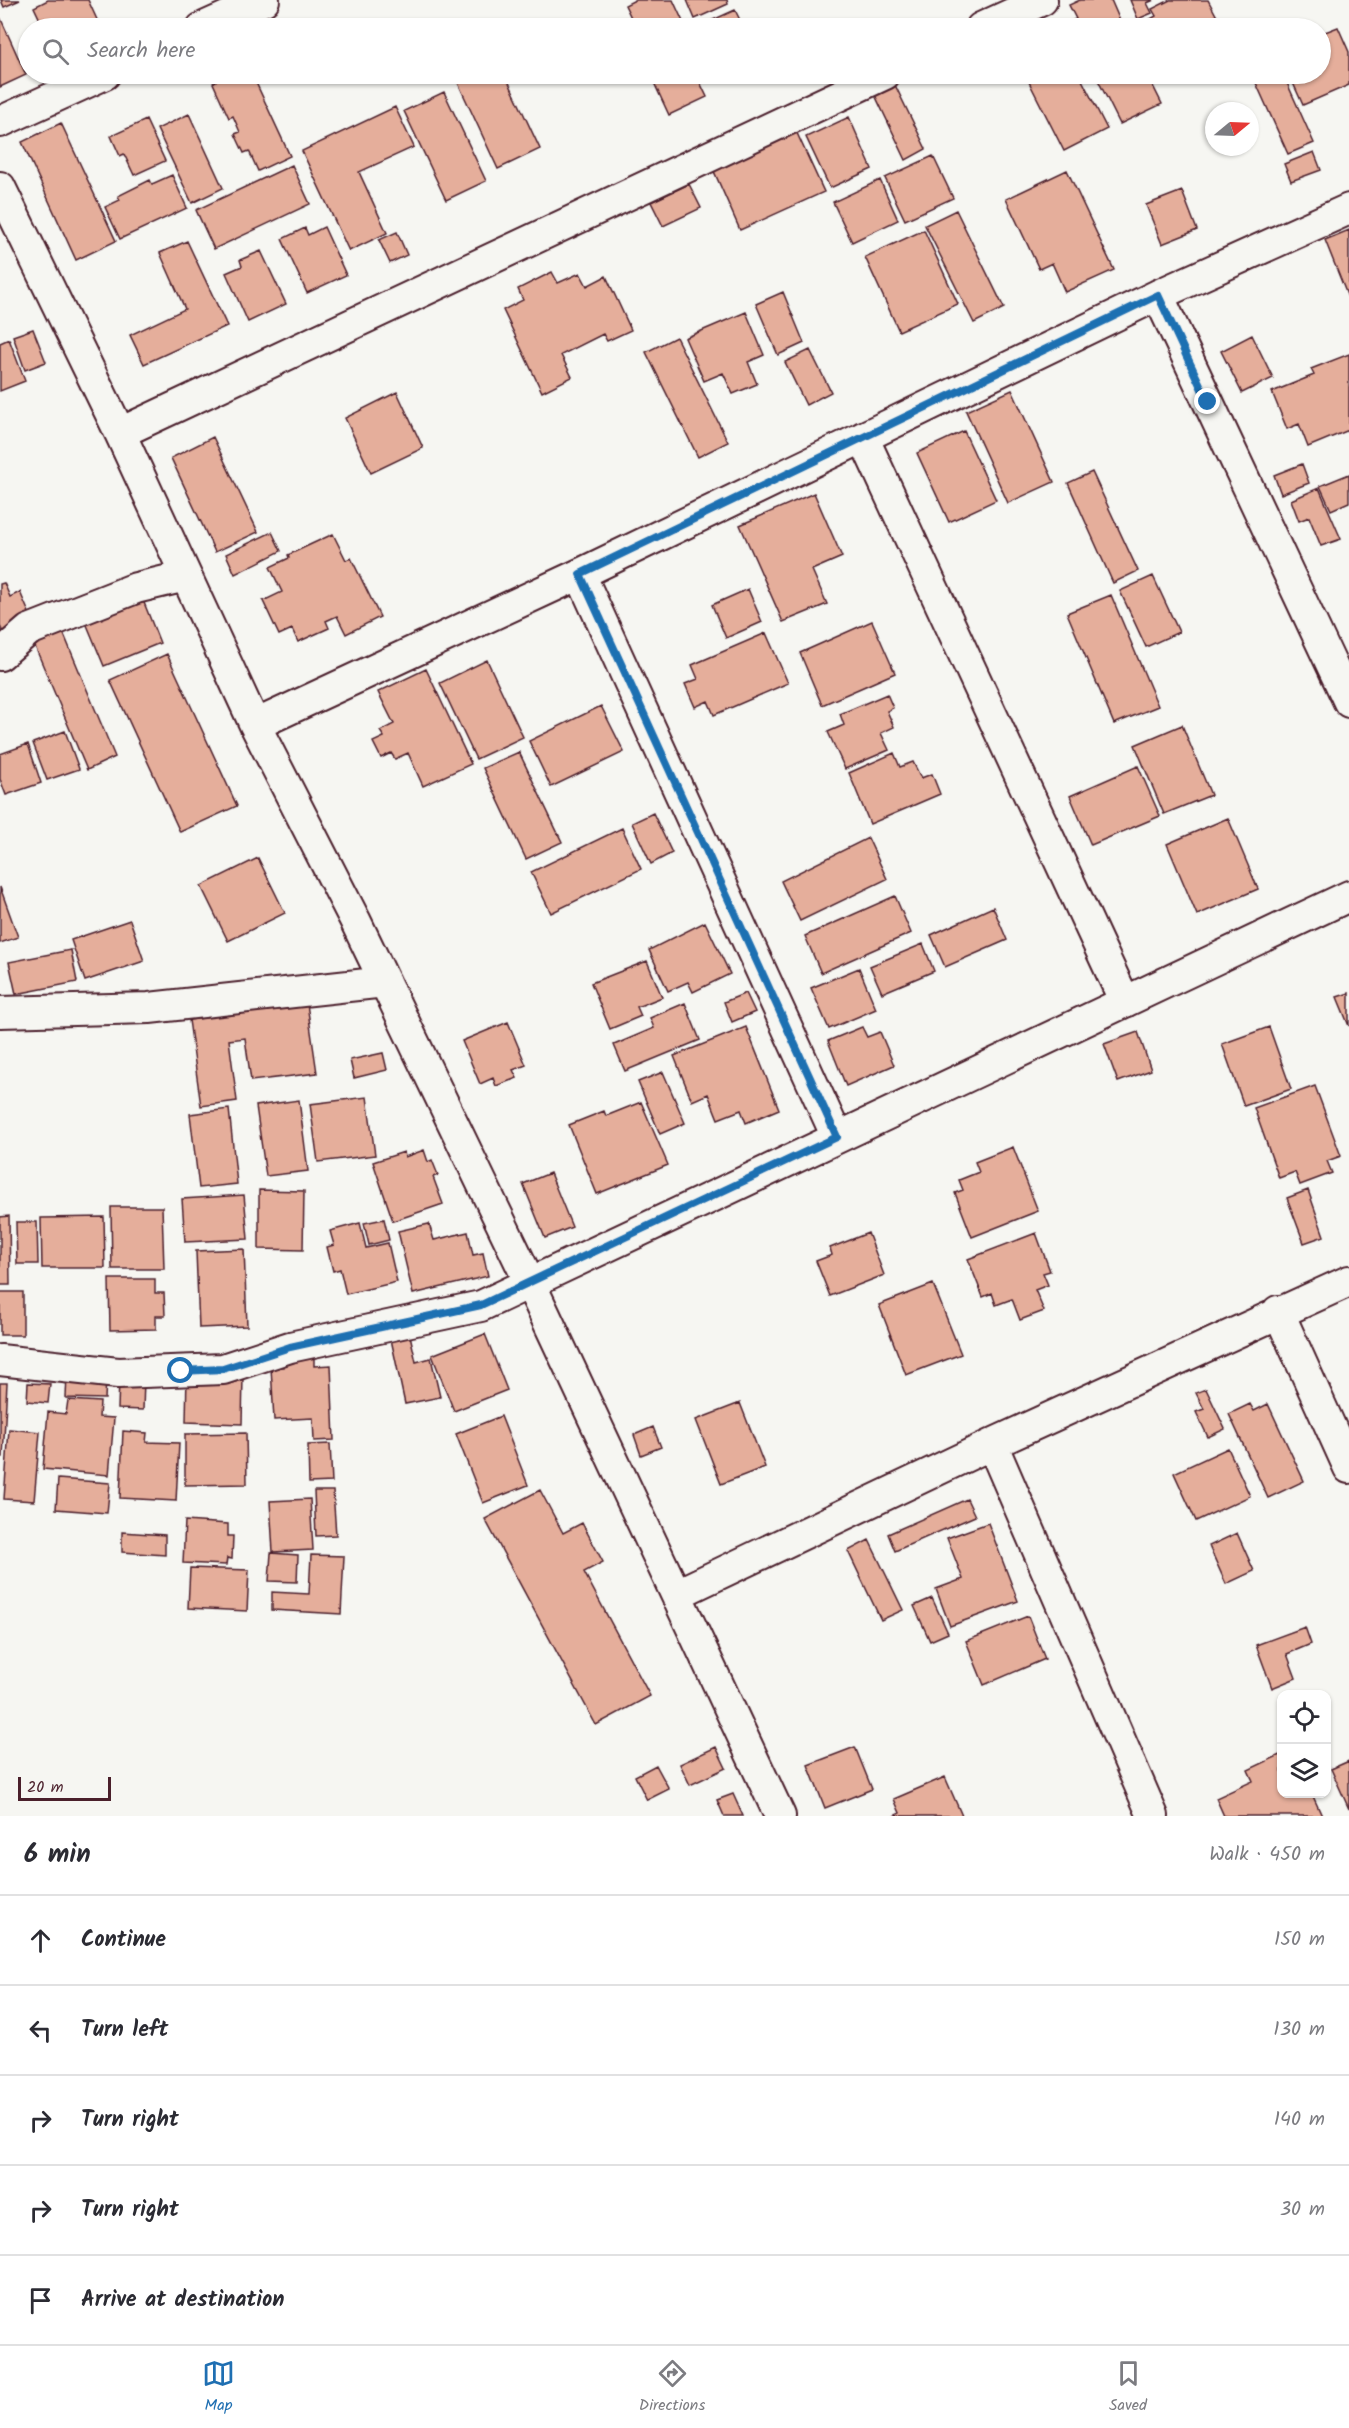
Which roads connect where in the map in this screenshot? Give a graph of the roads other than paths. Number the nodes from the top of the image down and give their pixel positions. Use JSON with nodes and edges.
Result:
{"nodes":[{"id":1,"x":264,"y":0,"type":"edge"},
{"id":2,"x":1042,"y":0,"type":"edge"},
{"id":3,"x":224,"y":18,"type":"edge"},
{"id":4,"x":1003,"y":18,"type":"edge"},
{"id":5,"x":83,"y":84,"type":"edge"},
{"id":6,"x":864,"y":84,"type":"edge"},
{"id":7,"x":0,"y":122,"type":"edge"},
{"id":8,"x":0,"y":188,"type":"edge"},
{"id":9,"x":1349,"y":209,"type":"edge"},
{"id":10,"x":1158,"y":295,"type":"junction"},
{"id":11,"x":120,"y":433,"type":"junction"},
{"id":12,"x":863,"y":437,"type":"junction"},
{"id":13,"x":580,"y":574,"type":"junction"},
{"id":14,"x":186,"y":576,"type":"junction"},
{"id":15,"x":0,"y":655,"type":"edge"},
{"id":16,"x":1349,"y":702,"type":"edge"},
{"id":17,"x":255,"y":725,"type":"junction"},
{"id":18,"x":1349,"y":896,"type":"edge"},
{"id":19,"x":385,"y":982,"type":"junction"},
{"id":20,"x":1125,"y":1002,"type":"junction"},
{"id":21,"x":0,"y":1012,"type":"edge"},
{"id":22,"x":837,"y":1137,"type":"junction"},
{"id":23,"x":1349,"y":1281,"type":"edge"},
{"id":24,"x":530,"y":1283,"type":"junction"},
{"id":25,"x":1278,"y":1311,"type":"junction"},
{"id":26,"x":0,"y":1360,"type":"edge"},
{"id":27,"x":992,"y":1444,"type":"junction"},
{"id":28,"x":1349,"y":1468,"type":"edge"},
{"id":29,"x":677,"y":1594,"type":"junction"},
{"id":30,"x":780,"y":1816,"type":"edge"},
{"id":31,"x":1153,"y":1816,"type":"edge"}],
"edges":[{"from":1,"to":3,"type":"street"},
{"from":2,"to":4,"type":"street"},
{"from":5,"to":7,"type":"street"},
{"from":6,"to":11,"type":"street"},
{"from":8,"to":11,"type":"street"},
{"from":9,"to":10,"type":"street"},
{"from":10,"to":12,"type":"street"},
{"from":10,"to":16,"type":"street"},
{"from":11,"to":14,"type":"street"},
{"from":12,"to":13,"type":"street"},
{"from":12,"to":20,"type":"street"},
{"from":13,"to":17,"type":"street"},
{"from":13,"to":22,"type":"street"},
{"from":14,"to":15,"type":"street"},
{"from":14,"to":17,"type":"street"},
{"from":17,"to":19,"type":"street"},
{"from":18,"to":20,"type":"street"},
{"from":19,"to":21,"type":"street"},
{"from":19,"to":24,"type":"street"},
{"from":20,"to":22,"type":"street"},
{"from":22,"to":24,"type":"street"},
{"from":23,"to":25,"type":"street"},
{"from":24,"to":26,"type":"street"},
{"from":24,"to":29,"type":"street"},
{"from":25,"to":27,"type":"street"},
{"from":25,"to":28,"type":"street"},
{"from":27,"to":29,"type":"street"},
{"from":27,"to":31,"type":"street"},
{"from":29,"to":30,"type":"street"}]}
